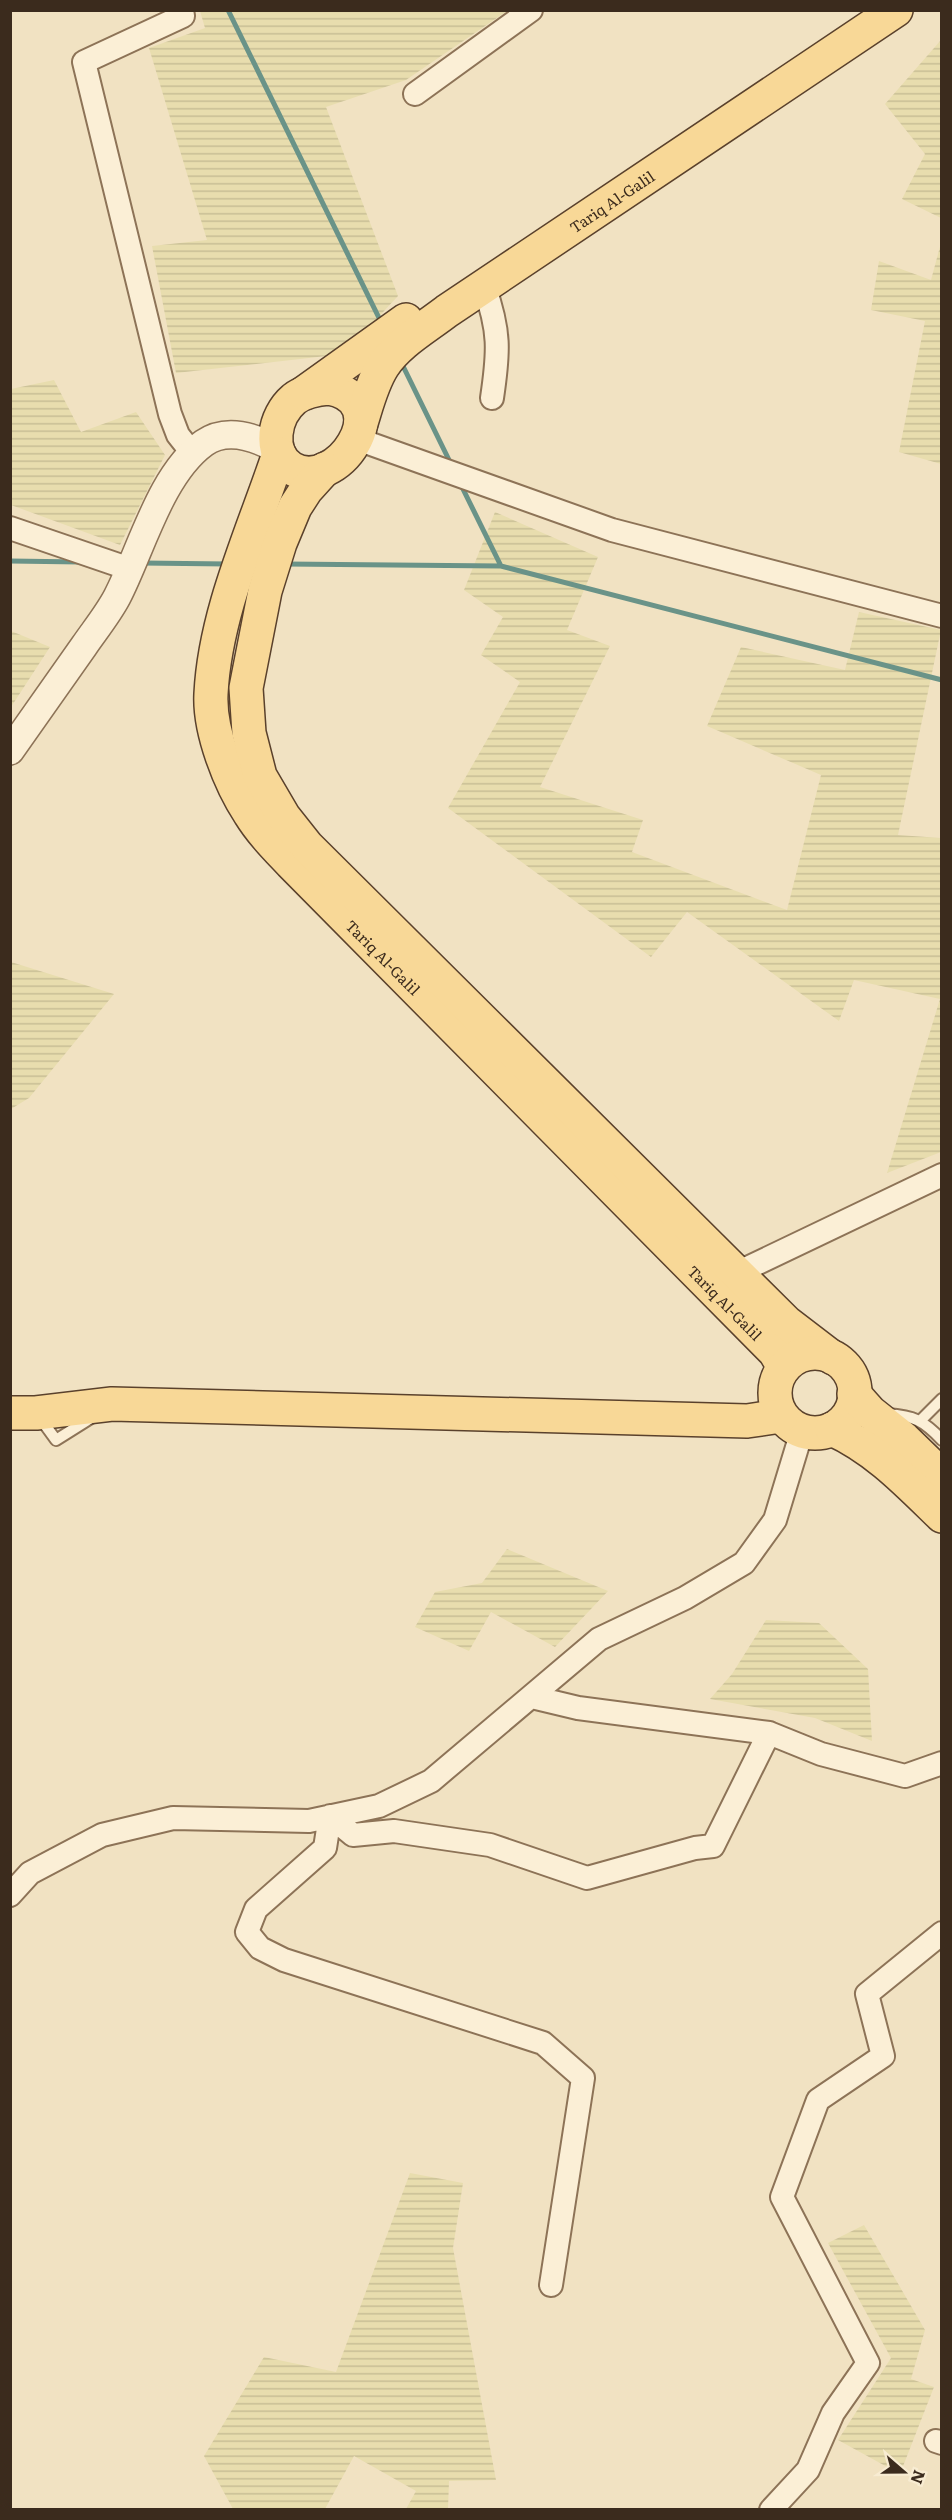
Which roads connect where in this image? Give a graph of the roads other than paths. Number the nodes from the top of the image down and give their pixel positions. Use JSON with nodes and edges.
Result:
{"nodes":[{"id":1,"x":182,"y":10,"type":"edge"},
{"id":2,"x":531,"y":10,"type":"edge"},
{"id":3,"x":866,"y":10,"type":"edge"},
{"id":4,"x":896,"y":10,"type":"edge"},
{"id":5,"x":415,"y":94,"type":"dead end"},
{"id":6,"x":484,"y":286,"type":"junction"},
{"id":7,"x":492,"y":398,"type":"dead end"},
{"id":8,"x":294,"y":403,"type":"junction"},
{"id":9,"x":359,"y":431,"type":"junction"},
{"id":10,"x":188,"y":448,"type":"junction"},
{"id":11,"x":278,"y":452,"type":"junction"},
{"id":12,"x":325,"y":469,"type":"junction"},
{"id":13,"x":10,"y":528,"type":"edge"},
{"id":14,"x":130,"y":569,"type":"junction"},
{"id":15,"x":942,"y":615,"type":"edge"},
{"id":16,"x":10,"y":751,"type":"edge"},
{"id":17,"x":942,"y":1174,"type":"edge"},
{"id":18,"x":737,"y":1273,"type":"junction"},
{"id":19,"x":833,"y":1358,"type":"junction"},
{"id":20,"x":784,"y":1367,"type":"junction"},
{"id":21,"x":942,"y":1399,"type":"edge"},
{"id":22,"x":862,"y":1403,"type":"junction"},
{"id":23,"x":23,"y":1413,"type":"edge"},
{"id":24,"x":921,"y":1420,"type":"junction"},
{"id":25,"x":805,"y":1425,"type":"junction"},
{"id":26,"x":942,"y":1440,"type":"edge"},
{"id":27,"x":942,"y":1476,"type":"edge"},
{"id":28,"x":942,"y":1516,"type":"edge"},
{"id":29,"x":532,"y":1698,"type":"junction"},
{"id":30,"x":769,"y":1733,"type":"junction"},
{"id":31,"x":942,"y":1763,"type":"edge"},
{"id":32,"x":330,"y":1816,"type":"junction"},
{"id":33,"x":20,"y":1868,"type":"edge"},
{"id":34,"x":10,"y":1894,"type":"edge"},
{"id":35,"x":942,"y":1933,"type":"edge"},
{"id":36,"x":551,"y":2285,"type":"dead end"},
{"id":37,"x":771,"y":2510,"type":"edge"}],
"edges":[{"from":1,"to":10,"type":"street"},
{"from":2,"to":5,"type":"street"},
{"from":3,"to":8,"type":"main road","name":"Tariq Al-Galil"},
{"from":4,"to":6,"type":"main road","name":"Tariq Al-Galil"},
{"from":6,"to":7,"type":"street"},
{"from":6,"to":9,"type":"main road","name":"Tariq Al-Galil"},
{"from":8,"to":9,"type":"main road"},
{"from":8,"to":10,"type":"street"},
{"from":8,"to":11,"type":"main road"},
{"from":9,"to":12,"type":"main road"},
{"from":9,"to":15,"type":"street"},
{"from":10,"to":11,"type":"street"},
{"from":10,"to":14,"type":"street"},
{"from":11,"to":12,"type":"main road"},
{"from":11,"to":20,"type":"main road","name":"Tariq Al-Galil"},
{"from":12,"to":18,"type":"main road","name":"Tariq Al-Galil"},
{"from":13,"to":14,"type":"street"},
{"from":14,"to":16,"type":"street"},
{"from":17,"to":18,"type":"street"},
{"from":18,"to":19,"type":"main road","name":"Tariq Al-Galil"},
{"from":19,"to":20,"type":"main road"},
{"from":19,"to":22,"type":"main road"},
{"from":20,"to":25,"type":"main road"},
{"from":21,"to":24,"type":"lane"},
{"from":22,"to":24,"type":"lane"},
{"from":22,"to":25,"type":"main road"},
{"from":22,"to":27,"type":"main road"},
{"from":23,"to":25,"type":"main road"},
{"from":24,"to":26,"type":"lane"},
{"from":25,"to":28,"type":"main road"},
{"from":25,"to":29,"type":"street"},
{"from":29,"to":30,"type":"street"},
{"from":29,"to":32,"type":"street"},
{"from":30,"to":31,"type":"street"},
{"from":30,"to":32,"type":"street"},
{"from":32,"to":33,"type":"street"},
{"from":32,"to":36,"type":"street"},
{"from":33,"to":34,"type":"street"},
{"from":35,"to":37,"type":"street"}]}
